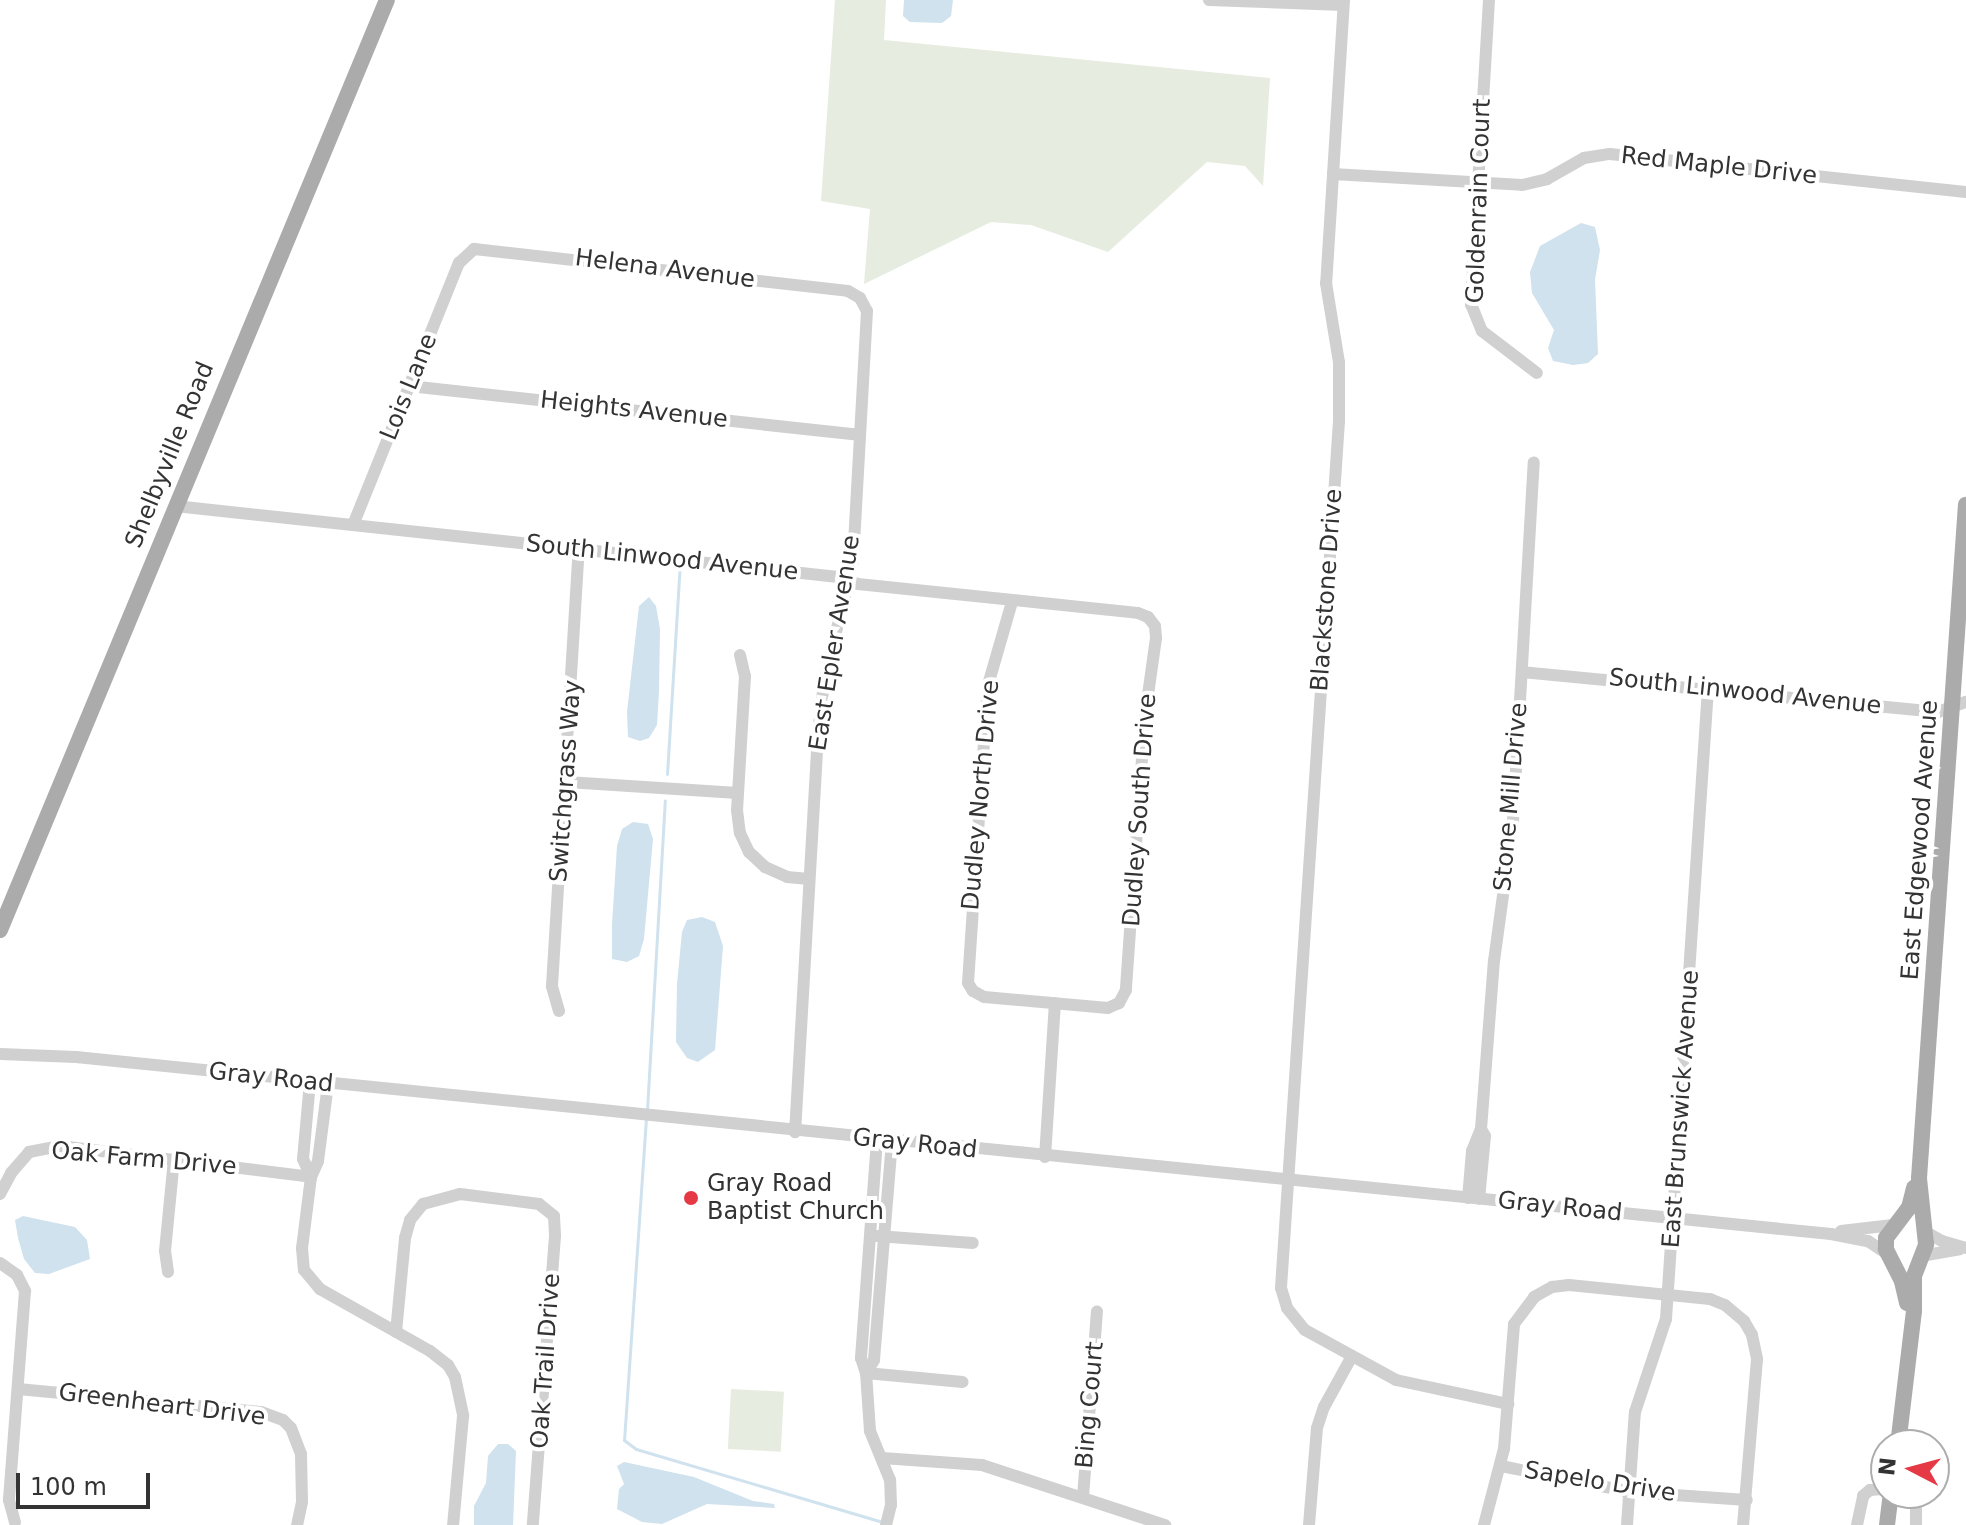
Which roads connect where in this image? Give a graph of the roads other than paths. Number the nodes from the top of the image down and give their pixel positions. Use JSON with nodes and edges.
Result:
{"nodes":[{"id":1,"x":387,"y":0,"type":"edge"},
{"id":2,"x":1213,"y":0,"type":"edge"},
{"id":3,"x":1489,"y":0,"type":"edge"},
{"id":4,"x":1344,"y":3,"type":"edge"},
{"id":5,"x":1333,"y":174,"type":"junction"},
{"id":6,"x":1477,"y":183,"type":"junction"},
{"id":7,"x":1966,"y":192,"type":"edge"},
{"id":8,"x":468,"y":252,"type":"joint"},
{"id":9,"x":860,"y":298,"type":"joint"},
{"id":10,"x":1537,"y":373,"type":"dead end"},
{"id":11,"x":409,"y":386,"type":"junction"},
{"id":12,"x":858,"y":435,"type":"junction"},
{"id":13,"x":1534,"y":463,"type":"dead end"},
{"id":14,"x":1966,"y":505,"type":"edge"},
{"id":15,"x":175,"y":506,"type":"junction"},
{"id":16,"x":353,"y":525,"type":"junction"},
{"id":17,"x":579,"y":549,"type":"junction"},
{"id":18,"x":848,"y":579,"type":"junction"},
{"id":19,"x":1012,"y":602,"type":"junction"},
{"id":20,"x":1963,"y":616,"type":"edge"},
{"id":21,"x":1148,"y":617,"type":"joint"},
{"id":22,"x":740,"y":655,"type":"dead end"},
{"id":23,"x":1522,"y":672,"type":"junction"},
{"id":24,"x":1708,"y":688,"type":"junction"},
{"id":25,"x":1960,"y":705,"type":"edge"},
{"id":26,"x":567,"y":782,"type":"junction"},
{"id":27,"x":738,"y":793,"type":"junction"},
{"id":28,"x":809,"y":879,"type":"junction"},
{"id":29,"x":0,"y":930,"type":"edge"},
{"id":30,"x":1055,"y":1003,"type":"junction"},
{"id":31,"x":559,"y":1011,"type":"dead end"},
{"id":32,"x":0,"y":1054,"type":"edge"},
{"id":33,"x":310,"y":1082,"type":"junction"},
{"id":34,"x":328,"y":1084,"type":"junction"},
{"id":35,"x":795,"y":1132,"type":"junction"},
{"id":36,"x":877,"y":1140,"type":"junction"},
{"id":37,"x":892,"y":1142,"type":"junction"},
{"id":38,"x":1045,"y":1157,"type":"junction"},
{"id":39,"x":174,"y":1160,"type":"junction"},
{"id":40,"x":311,"y":1177,"type":"junction"},
{"id":41,"x":1919,"y":1178,"type":"junction"},
{"id":42,"x":1287,"y":1180,"type":"junction"},
{"id":43,"x":0,"y":1194,"type":"edge"},
{"id":44,"x":1473,"y":1199,"type":"junction"},
{"id":45,"x":1675,"y":1219,"type":"junction"},
{"id":46,"x":1893,"y":1225,"type":"junction"},
{"id":47,"x":1924,"y":1231,"type":"junction"},
{"id":48,"x":1831,"y":1234,"type":"junction"},
{"id":49,"x":870,"y":1235,"type":"junction"},
{"id":50,"x":884,"y":1236,"type":"junction"},
{"id":51,"x":973,"y":1243,"type":"dead end"},
{"id":52,"x":1964,"y":1248,"type":"edge"},
{"id":53,"x":1889,"y":1255,"type":"junction"},
{"id":54,"x":1921,"y":1256,"type":"junction"},
{"id":55,"x":0,"y":1263,"type":"edge"},
{"id":56,"x":168,"y":1272,"type":"dead end"},
{"id":57,"x":1667,"y":1296,"type":"junction"},
{"id":58,"x":1097,"y":1312,"type":"dead end"},
{"id":59,"x":1912,"y":1320,"type":"junction"},
{"id":60,"x":396,"y":1332,"type":"junction"},
{"id":61,"x":1352,"y":1356,"type":"junction"},
{"id":62,"x":866,"y":1373,"type":"junction"},
{"id":63,"x":963,"y":1382,"type":"dead end"},
{"id":64,"x":18,"y":1389,"type":"junction"},
{"id":65,"x":1508,"y":1404,"type":"junction"},
{"id":66,"x":1900,"y":1429,"type":"edge"},
{"id":67,"x":882,"y":1458,"type":"junction"},
{"id":68,"x":1501,"y":1466,"type":"junction"},
{"id":69,"x":1870,"y":1490,"type":"edge"},
{"id":70,"x":1631,"y":1492,"type":"junction"},
{"id":71,"x":1083,"y":1497,"type":"junction"},
{"id":72,"x":1747,"y":1500,"type":"junction"},
{"id":73,"x":888,"y":1520,"type":"edge"},
{"id":74,"x":16,"y":1524,"type":"edge"},
{"id":75,"x":297,"y":1525,"type":"edge"},
{"id":76,"x":453,"y":1525,"type":"edge"},
{"id":77,"x":533,"y":1525,"type":"edge"},
{"id":78,"x":1165,"y":1525,"type":"edge"},
{"id":79,"x":1309,"y":1525,"type":"edge"},
{"id":80,"x":1484,"y":1525,"type":"edge"},
{"id":81,"x":1627,"y":1525,"type":"edge"},
{"id":82,"x":1743,"y":1525,"type":"edge"},
{"id":83,"x":1857,"y":1525,"type":"edge"}],
"edges":[{"from":1,"to":15,"type":"main road","name":"Shelbyville Road"},
{"from":2,"to":4,"type":"street"},
{"from":3,"to":6,"type":"street","name":"Goldenrain Court"},
{"from":4,"to":5,"type":"street","name":"Blackstone Drive"},
{"from":5,"to":6,"type":"street","name":"Red Maple Drive"},
{"from":5,"to":42,"type":"street","name":"Blackstone Drive"},
{"from":6,"to":7,"type":"street","name":"Red Maple Drive"},
{"from":6,"to":10,"type":"street","name":"Goldenrain Court"},
{"from":8,"to":9,"type":"street","name":"Helena Avenue"},
{"from":8,"to":11,"type":"street","name":"Lois Lane"},
{"from":9,"to":12,"type":"street","name":"East Epler Avenue"},
{"from":11,"to":12,"type":"street","name":"Heights Avenue"},
{"from":11,"to":16,"type":"street","name":"Lois Lane"},
{"from":12,"to":18,"type":"street","name":"East Epler Avenue"},
{"from":13,"to":23,"type":"street","name":"Stone Mill Drive"},
{"from":14,"to":20,"type":"main road","name":"East Edgewood Avenue"},
{"from":15,"to":16,"type":"street","name":"South Linwood Avenue"},
{"from":15,"to":29,"type":"main road","name":"Shelbyville Road"},
{"from":16,"to":17,"type":"street","name":"South Linwood Avenue"},
{"from":17,"to":18,"type":"street","name":"South Linwood Avenue"},
{"from":17,"to":26,"type":"street","name":"Switchgrass Way"},
{"from":18,"to":19,"type":"street","name":"South Linwood Avenue"},
{"from":18,"to":28,"type":"street","name":"East Epler Avenue"},
{"from":19,"to":21,"type":"street","name":"South Linwood Avenue"},
{"from":19,"to":30,"type":"street","name":"Dudley North Drive"},
{"from":20,"to":25,"type":"main road","name":"East Edgewood Avenue"},
{"from":21,"to":30,"type":"street","name":"Dudley South Drive"},
{"from":22,"to":27,"type":"street"},
{"from":23,"to":24,"type":"street","name":"South Linwood Avenue"},
{"from":23,"to":44,"type":"street","name":"Stone Mill Drive"},
{"from":24,"to":25,"type":"street","name":"South Linwood Avenue"},
{"from":24,"to":45,"type":"street","name":"East Brunswick Avenue"},
{"from":25,"to":41,"type":"main road","name":"East Edgewood Avenue"},
{"from":26,"to":27,"type":"street"},
{"from":26,"to":31,"type":"street","name":"Switchgrass Way"},
{"from":27,"to":28,"type":"street"},
{"from":28,"to":35,"type":"street","name":"East Epler Avenue"},
{"from":30,"to":38,"type":"street"},
{"from":32,"to":33,"type":"street","name":"Gray Road"},
{"from":33,"to":34,"type":"street","name":"Gray Road"},
{"from":33,"to":40,"type":"street"},
{"from":34,"to":35,"type":"street","name":"Gray Road"},
{"from":34,"to":40,"type":"street"},
{"from":35,"to":36,"type":"street","name":"Gray Road"},
{"from":36,"to":37,"type":"street","name":"Gray Road"},
{"from":36,"to":49,"type":"street"},
{"from":37,"to":38,"type":"street","name":"Gray Road"},
{"from":37,"to":50,"type":"street"},
{"from":38,"to":42,"type":"street","name":"Gray Road"},
{"from":39,"to":40,"type":"street","name":"Oak Farm Drive"},
{"from":39,"to":43,"type":"street","name":"Oak Farm Drive"},
{"from":39,"to":56,"type":"street"},
{"from":40,"to":60,"type":"street"},
{"from":41,"to":46,"type":"main road","name":"East Edgewood Avenue"},
{"from":41,"to":47,"type":"main road","name":"East Edgewood Avenue"},
{"from":42,"to":44,"type":"street","name":"Gray Road"},
{"from":42,"to":61,"type":"street","name":"Blackstone Drive"},
{"from":44,"to":45,"type":"street","name":"Gray Road"},
{"from":45,"to":48,"type":"street","name":"Gray Road"},
{"from":45,"to":57,"type":"street","name":"East Brunswick Avenue"},
{"from":46,"to":47,"type":"main road"},
{"from":46,"to":48,"type":"street","name":"Gray Road"},
{"from":46,"to":53,"type":"main road"},
{"from":47,"to":52,"type":"street"},
{"from":47,"to":54,"type":"main road"},
{"from":48,"to":53,"type":"street","name":"Gray Road"},
{"from":49,"to":50,"type":"street"},
{"from":49,"to":62,"type":"street"},
{"from":50,"to":51,"type":"street"},
{"from":50,"to":62,"type":"street"},
{"from":52,"to":54,"type":"street"},
{"from":53,"to":54,"type":"main road"},
{"from":53,"to":59,"type":"main road"},
{"from":54,"to":59,"type":"main road"},
{"from":55,"to":64,"type":"street"},
{"from":57,"to":65,"type":"street"},
{"from":57,"to":70,"type":"street","name":"East Brunswick Avenue"},
{"from":57,"to":72,"type":"street"},
{"from":58,"to":71,"type":"street","name":"Bing Court"},
{"from":59,"to":66,"type":"main road"},
{"from":60,"to":76,"type":"street"},
{"from":60,"to":77,"type":"street","name":"Oak Trail Drive"},
{"from":61,"to":65,"type":"street","name":"Blackstone Drive"},
{"from":61,"to":79,"type":"street"},
{"from":62,"to":63,"type":"street"},
{"from":62,"to":67,"type":"street"},
{"from":64,"to":74,"type":"street"},
{"from":64,"to":75,"type":"street","name":"Greenheart Drive"},
{"from":65,"to":68,"type":"street"},
{"from":67,"to":71,"type":"street"},
{"from":67,"to":73,"type":"street"},
{"from":68,"to":70,"type":"street","name":"Sapelo Drive"},
{"from":68,"to":80,"type":"street"},
{"from":69,"to":83,"type":"street"},
{"from":70,"to":72,"type":"street","name":"Sapelo Drive"},
{"from":70,"to":81,"type":"street","name":"East Brunswick Avenue"},
{"from":71,"to":78,"type":"street"},
{"from":72,"to":82,"type":"street"}]}
